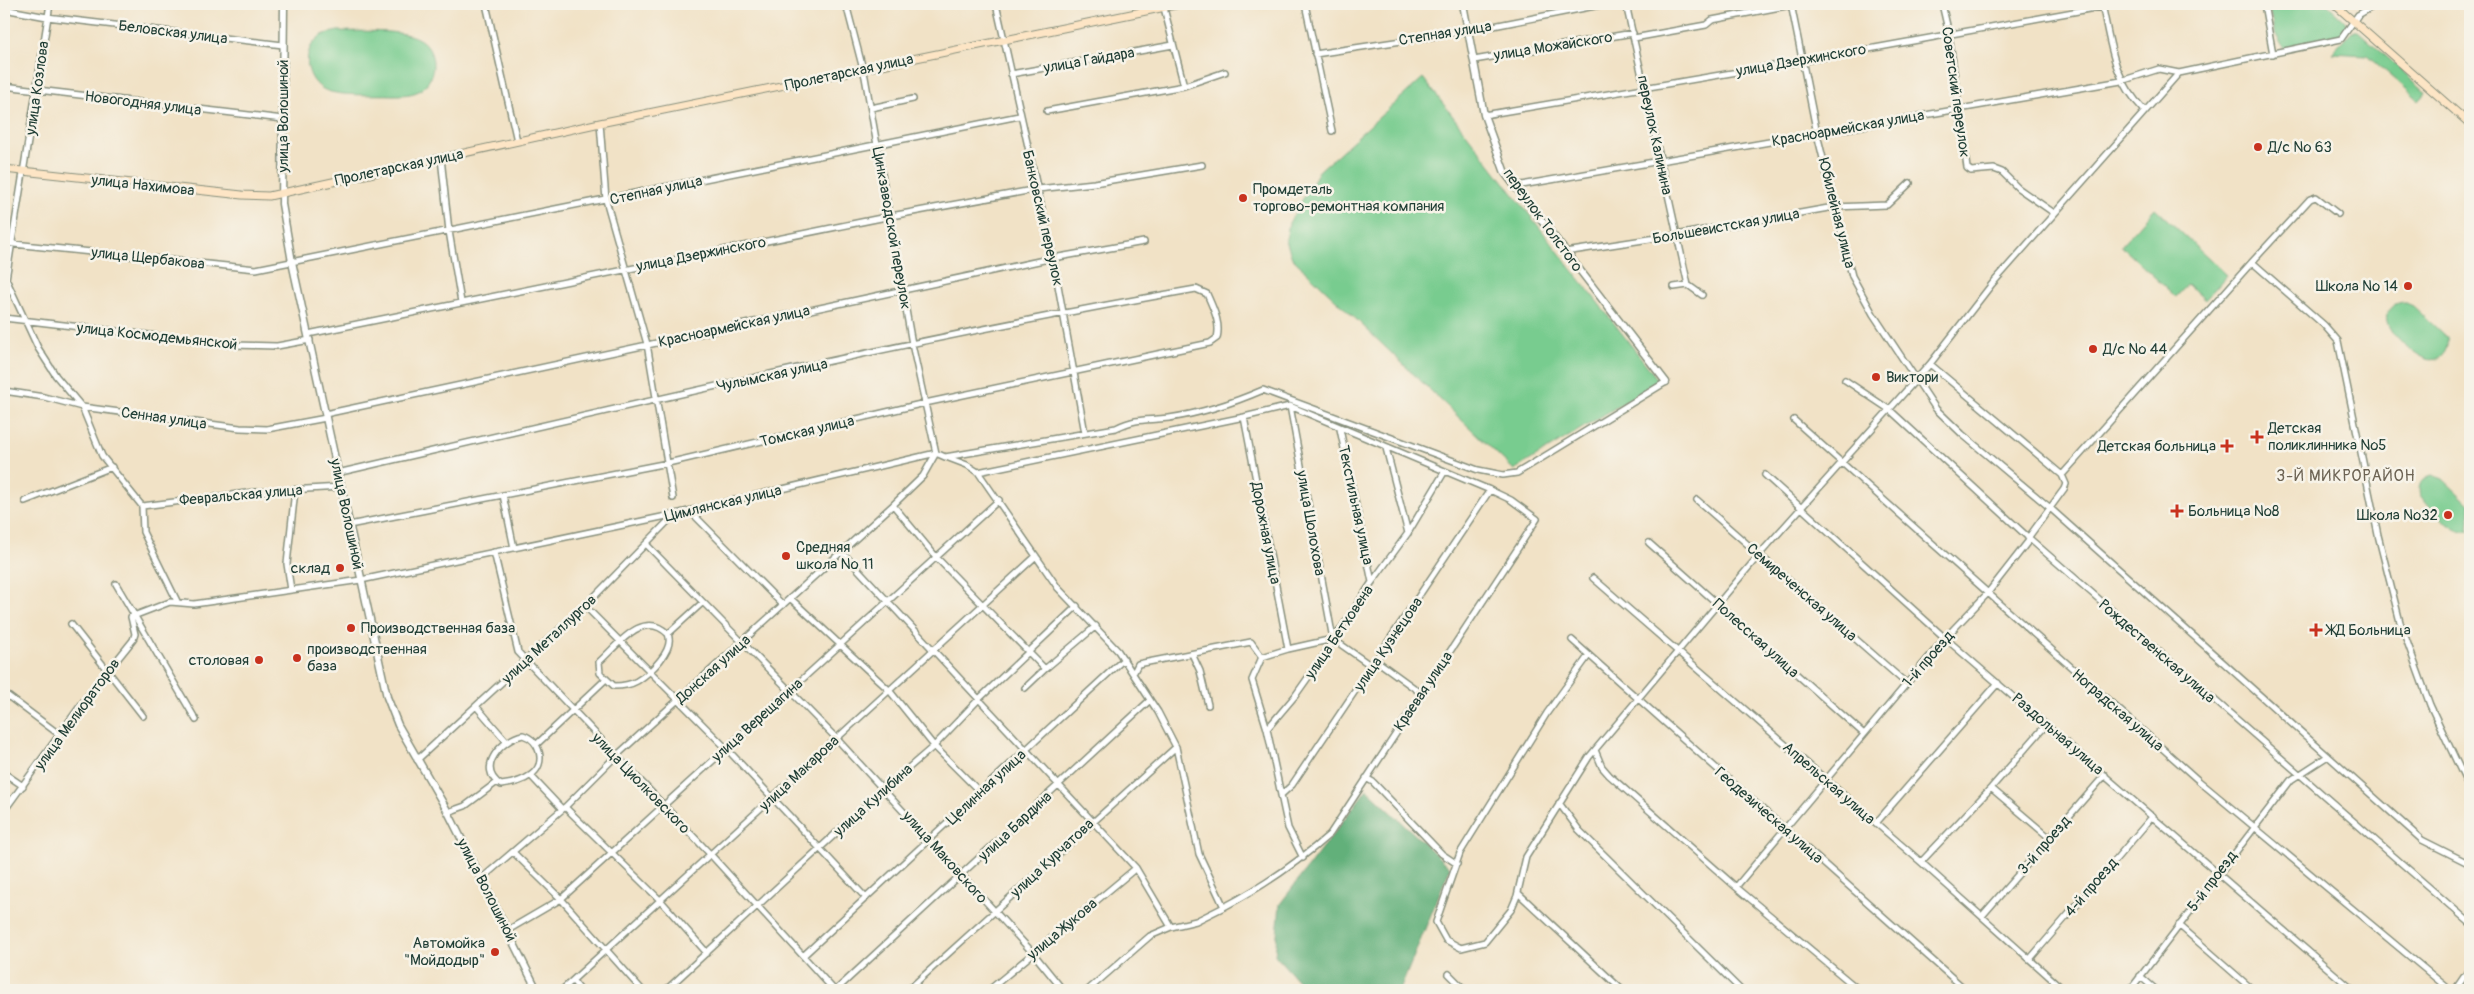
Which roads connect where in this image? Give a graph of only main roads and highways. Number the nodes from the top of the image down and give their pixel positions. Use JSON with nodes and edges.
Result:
{"nodes":[{"id":1,"x":1180,"y":4,"type":"edge"},
{"id":2,"x":2334,"y":4,"type":"edge"},
{"id":3,"x":1163,"y":5,"type":"edge"},
{"id":4,"x":2470,"y":124,"type":"edge"},
{"id":5,"x":4,"y":170,"type":"edge"},
{"id":6,"x":282,"y":193,"type":"joint"}],
"edges":[{"from":1,"to":3,"type":"main road","name":"Пролетарская улица"},
{"from":2,"to":4,"type":"main road"},
{"from":3,"to":6,"type":"main road","name":"Пролетарская улица"},
{"from":5,"to":6,"type":"main road","name":"улица Нахимова"}]}
